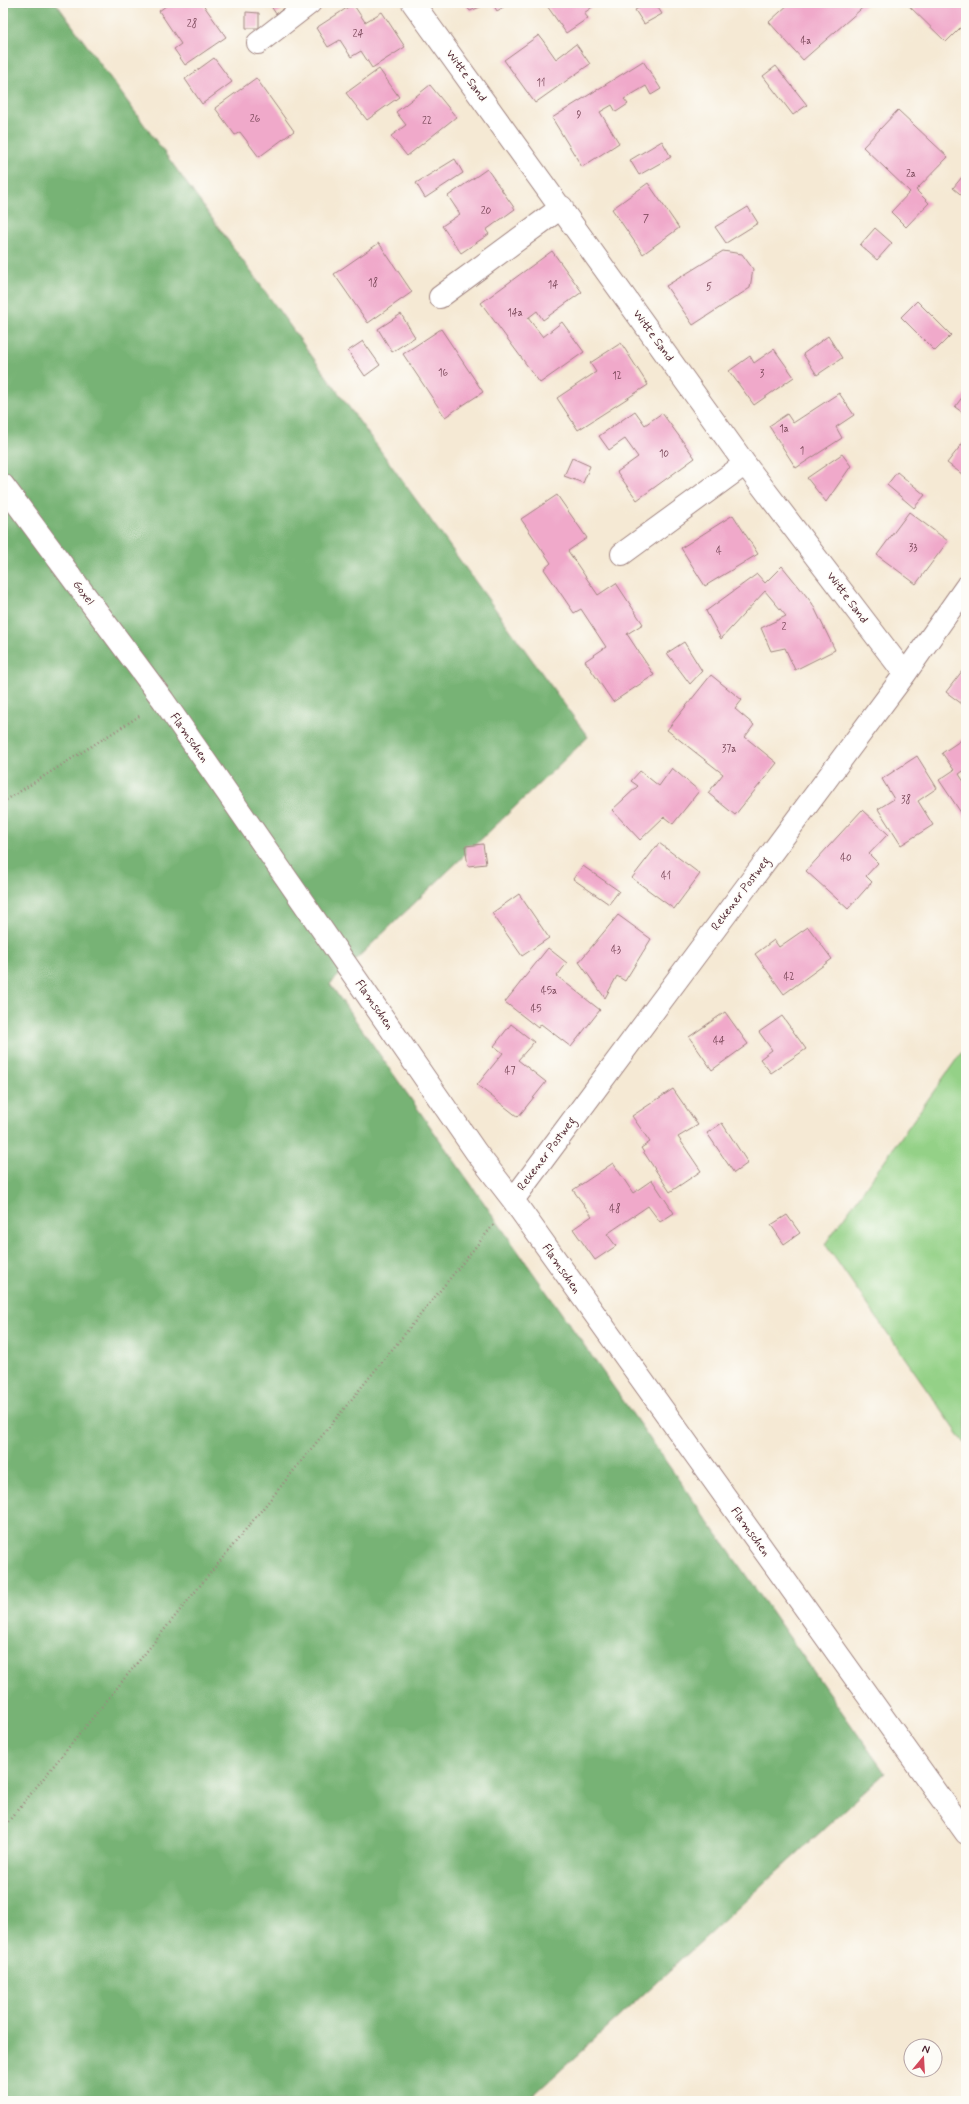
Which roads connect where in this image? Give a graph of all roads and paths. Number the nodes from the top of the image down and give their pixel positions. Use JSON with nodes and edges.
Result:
{"nodes":[{"id":1,"x":310,"y":3,"type":"edge"},
{"id":2,"x":413,"y":3,"type":"edge"},
{"id":3,"x":258,"y":43,"type":"dead end"},
{"id":4,"x":562,"y":207,"type":"junction"},
{"id":5,"x":440,"y":297,"type":"dead end"},
{"id":6,"x":746,"y":464,"type":"junction"},
{"id":7,"x":3,"y":485,"type":"edge"},
{"id":8,"x":622,"y":554,"type":"dead end"},
{"id":9,"x":966,"y":587,"type":"edge"},
{"id":10,"x":905,"y":674,"type":"junction"},
{"id":11,"x":163,"y":700,"type":"junction"},
{"id":12,"x":3,"y":802,"type":"edge"},
{"id":13,"x":513,"y":1200,"type":"junction"},
{"id":14,"x":3,"y":1828,"type":"edge"},
{"id":15,"x":966,"y":1833,"type":"edge"}],
"edges":[{"from":1,"to":3,"type":"street"},
{"from":2,"to":4,"type":"street","name":"Witte Sand"},
{"from":4,"to":5,"type":"street"},
{"from":4,"to":6,"type":"street","name":"Witte Sand"},
{"from":6,"to":8,"type":"street"},
{"from":6,"to":10,"type":"street","name":"Witte Sand"},
{"from":7,"to":11,"type":"street","name":"Goxel"},
{"from":9,"to":10,"type":"street","name":"Rekener Postweg"},
{"from":10,"to":13,"type":"street","name":"Rekener Postweg"},
{"from":11,"to":12,"type":"path"},
{"from":11,"to":13,"type":"street","name":"Flamschen"},
{"from":13,"to":14,"type":"path"},
{"from":13,"to":15,"type":"street","name":"Flamschen"}]}
